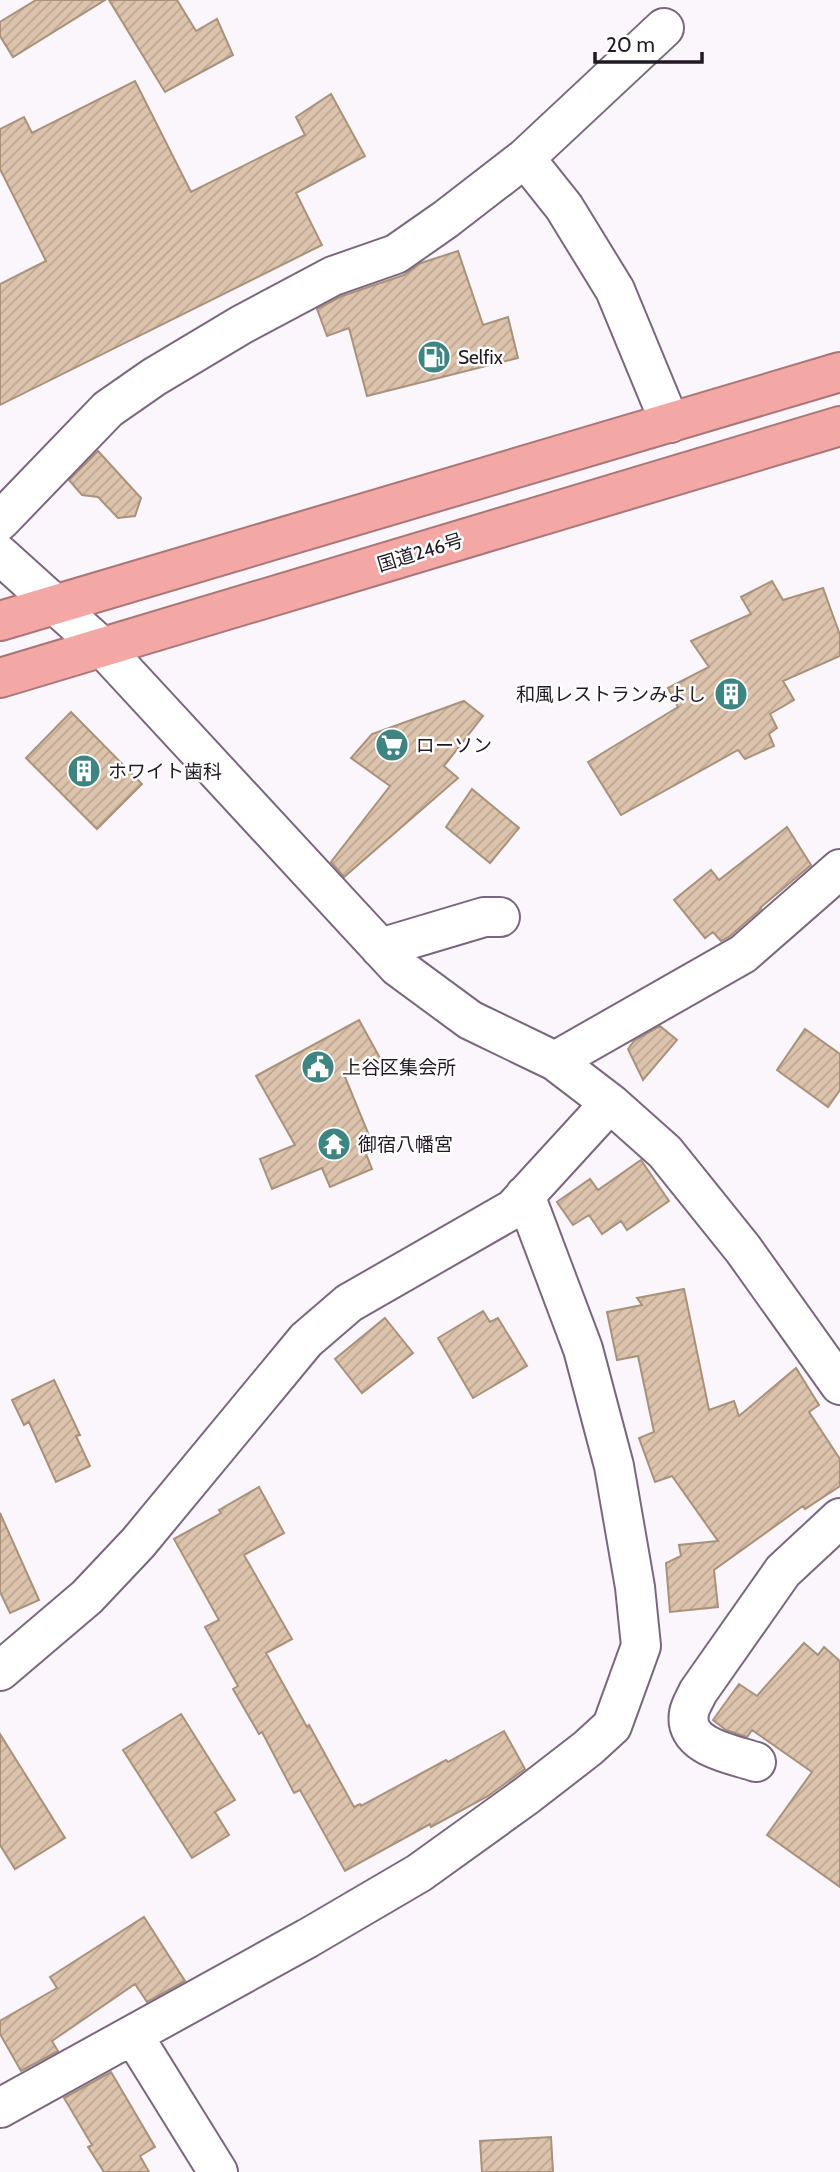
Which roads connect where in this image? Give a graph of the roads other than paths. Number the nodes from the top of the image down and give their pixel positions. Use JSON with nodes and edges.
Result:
{"nodes":[{"id":1,"x":664,"y":28,"type":"dead end"},
{"id":2,"x":525,"y":158,"type":"junction"},
{"id":3,"x":840,"y":372,"type":"edge"},
{"id":4,"x":670,"y":423,"type":"junction"},
{"id":5,"x":840,"y":426,"type":"edge"},
{"id":6,"x":0,"y":521,"type":"edge"},
{"id":7,"x":0,"y":555,"type":"edge"},
{"id":8,"x":57,"y":605,"type":"junction"},
{"id":9,"x":0,"y":621,"type":"edge"},
{"id":10,"x":103,"y":648,"type":"junction"},
{"id":11,"x":0,"y":678,"type":"edge"},
{"id":12,"x":840,"y":869,"type":"edge"},
{"id":13,"x":499,"y":917,"type":"dead end"},
{"id":14,"x":380,"y":948,"type":"junction"},
{"id":15,"x":555,"y":1061,"type":"junction"},
{"id":16,"x":610,"y":1103,"type":"junction"},
{"id":17,"x":525,"y":1195,"type":"junction"},
{"id":18,"x":840,"y":1385,"type":"edge"},
{"id":19,"x":840,"y":1518,"type":"edge"},
{"id":20,"x":0,"y":1671,"type":"edge"},
{"id":21,"x":756,"y":1762,"type":"dead end"},
{"id":22,"x":133,"y":2035,"type":"junction"},
{"id":23,"x":0,"y":2108,"type":"edge"},
{"id":24,"x":218,"y":2172,"type":"edge"}],
"edges":[{"from":1,"to":2,"type":"street"},
{"from":2,"to":4,"type":"street"},
{"from":2,"to":6,"type":"street"},
{"from":3,"to":4,"type":"highway"},
{"from":4,"to":8,"type":"highway"},
{"from":5,"to":10,"type":"highway","name":"国道246号"},
{"from":7,"to":8,"type":"street"},
{"from":8,"to":9,"type":"highway"},
{"from":8,"to":10,"type":"street"},
{"from":10,"to":11,"type":"highway","name":"国道246号"},
{"from":10,"to":14,"type":"street"},
{"from":12,"to":15,"type":"street"},
{"from":13,"to":14,"type":"street"},
{"from":14,"to":15,"type":"street"},
{"from":15,"to":16,"type":"street"},
{"from":16,"to":17,"type":"street"},
{"from":16,"to":18,"type":"street"},
{"from":17,"to":20,"type":"street"},
{"from":17,"to":22,"type":"street"},
{"from":19,"to":21,"type":"street"},
{"from":22,"to":23,"type":"street"},
{"from":22,"to":24,"type":"street"}]}
